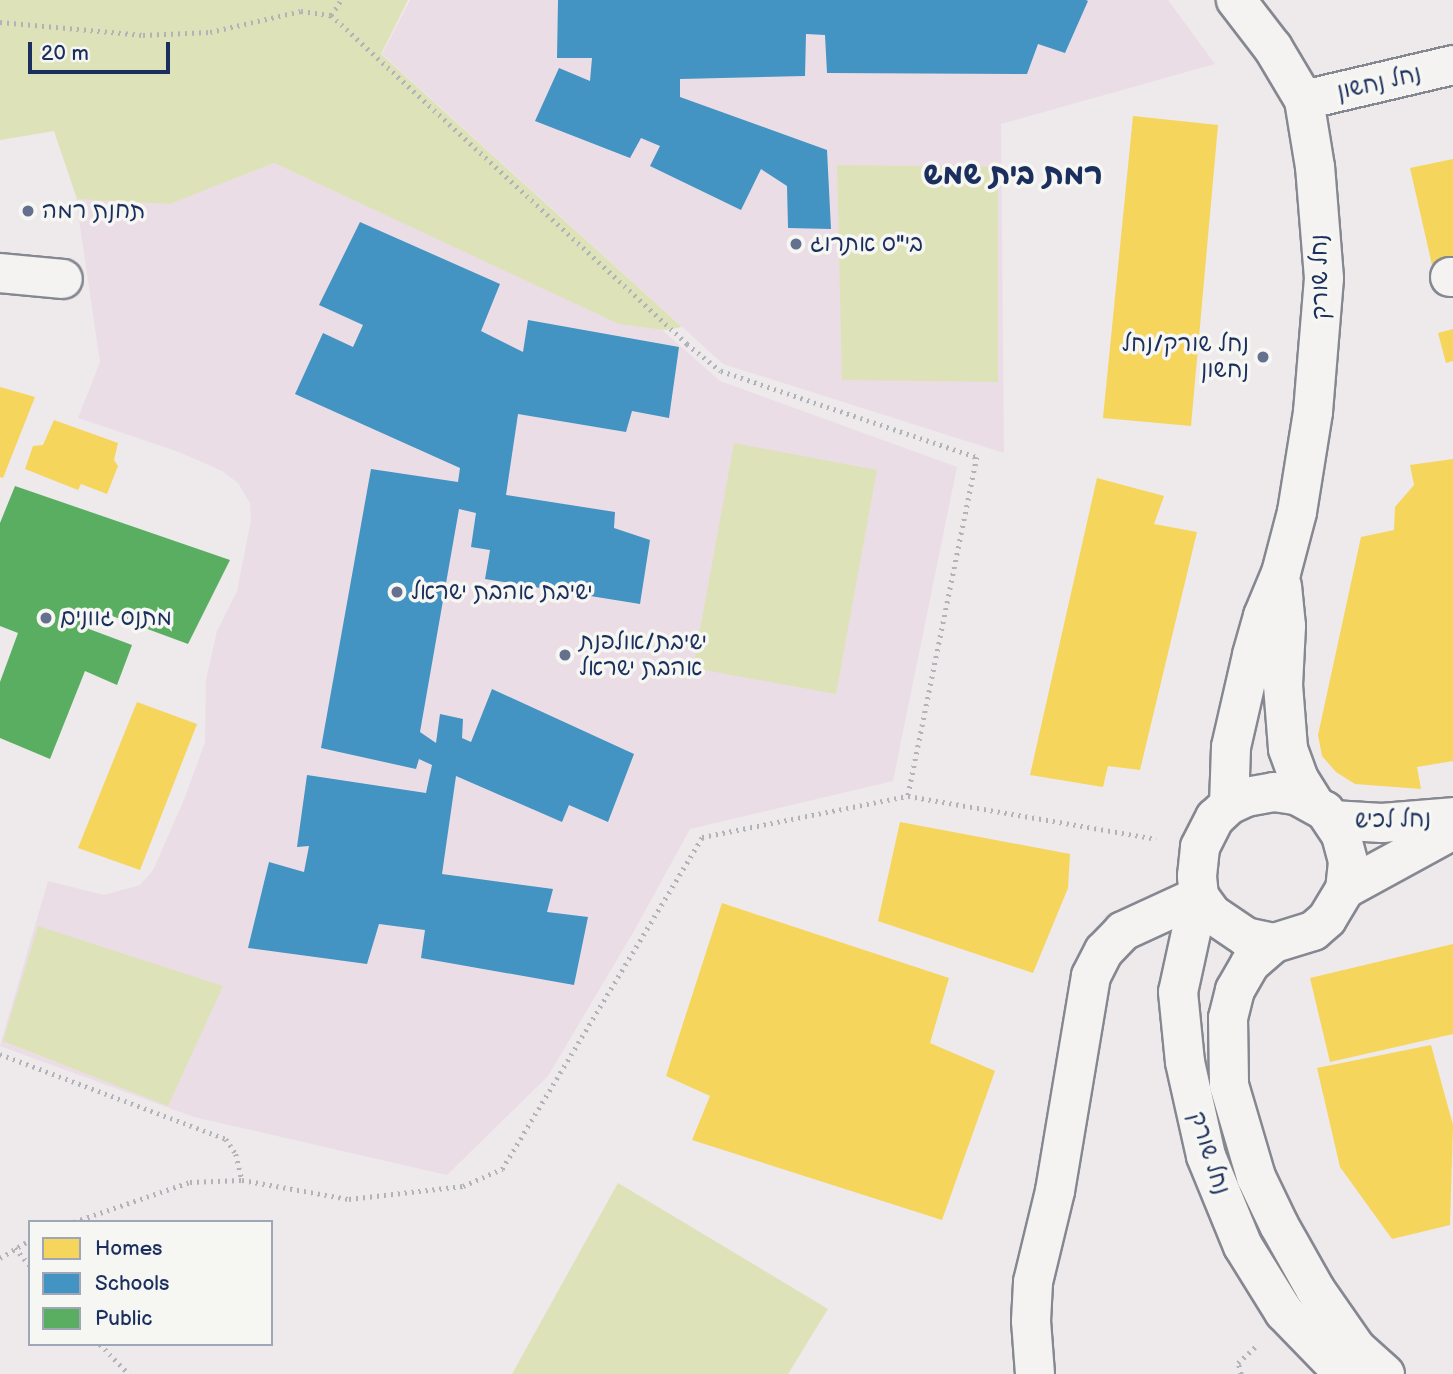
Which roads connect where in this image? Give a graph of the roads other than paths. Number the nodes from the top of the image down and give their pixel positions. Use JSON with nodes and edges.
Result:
{"nodes":[{"id":1,"x":1236,"y":0,"type":"edge"},
{"id":2,"x":1453,"y":65,"type":"edge"},
{"id":3,"x":1304,"y":100,"type":"junction"},
{"id":4,"x":0,"y":274,"type":"edge"},
{"id":5,"x":63,"y":279,"type":"dead end"},
{"id":6,"x":1281,"y":573,"type":"junction"},
{"id":7,"x":1229,"y":805,"type":"junction"},
{"id":8,"x":1323,"y":811,"type":"junction"},
{"id":9,"x":1453,"y":817,"type":"edge"},
{"id":10,"x":1453,"y":830,"type":"edge"},
{"id":11,"x":1345,"y":889,"type":"junction"},
{"id":12,"x":1199,"y":895,"type":"junction"},
{"id":13,"x":1274,"y":943,"type":"junction"},
{"id":14,"x":1035,"y":1374,"type":"edge"},
{"id":15,"x":1344,"y":1374,"type":"edge"},
{"id":16,"x":1385,"y":1374,"type":"edge"}],
"edges":[{"from":1,"to":3,"type":"street","name":"נחל שורק"},
{"from":2,"to":3,"type":"street","name":"נחל נחשון"},
{"from":3,"to":6,"type":"street","name":"נחל שורק"},
{"from":4,"to":5,"type":"street"},
{"from":6,"to":7,"type":"street","name":"נחל שורק"},
{"from":6,"to":8,"type":"street","name":"נחל שורק"},
{"from":7,"to":8,"type":"street"},
{"from":7,"to":12,"type":"street"},
{"from":8,"to":9,"type":"street","name":"נחל לכיש"},
{"from":8,"to":11,"type":"street"},
{"from":10,"to":11,"type":"street","name":"נחל לכיש"},
{"from":11,"to":13,"type":"street"},
{"from":12,"to":13,"type":"street"},
{"from":12,"to":14,"type":"street"},
{"from":12,"to":15,"type":"street","name":"נחל שורק"},
{"from":13,"to":16,"type":"street","name":"נחל שורק"}]}
